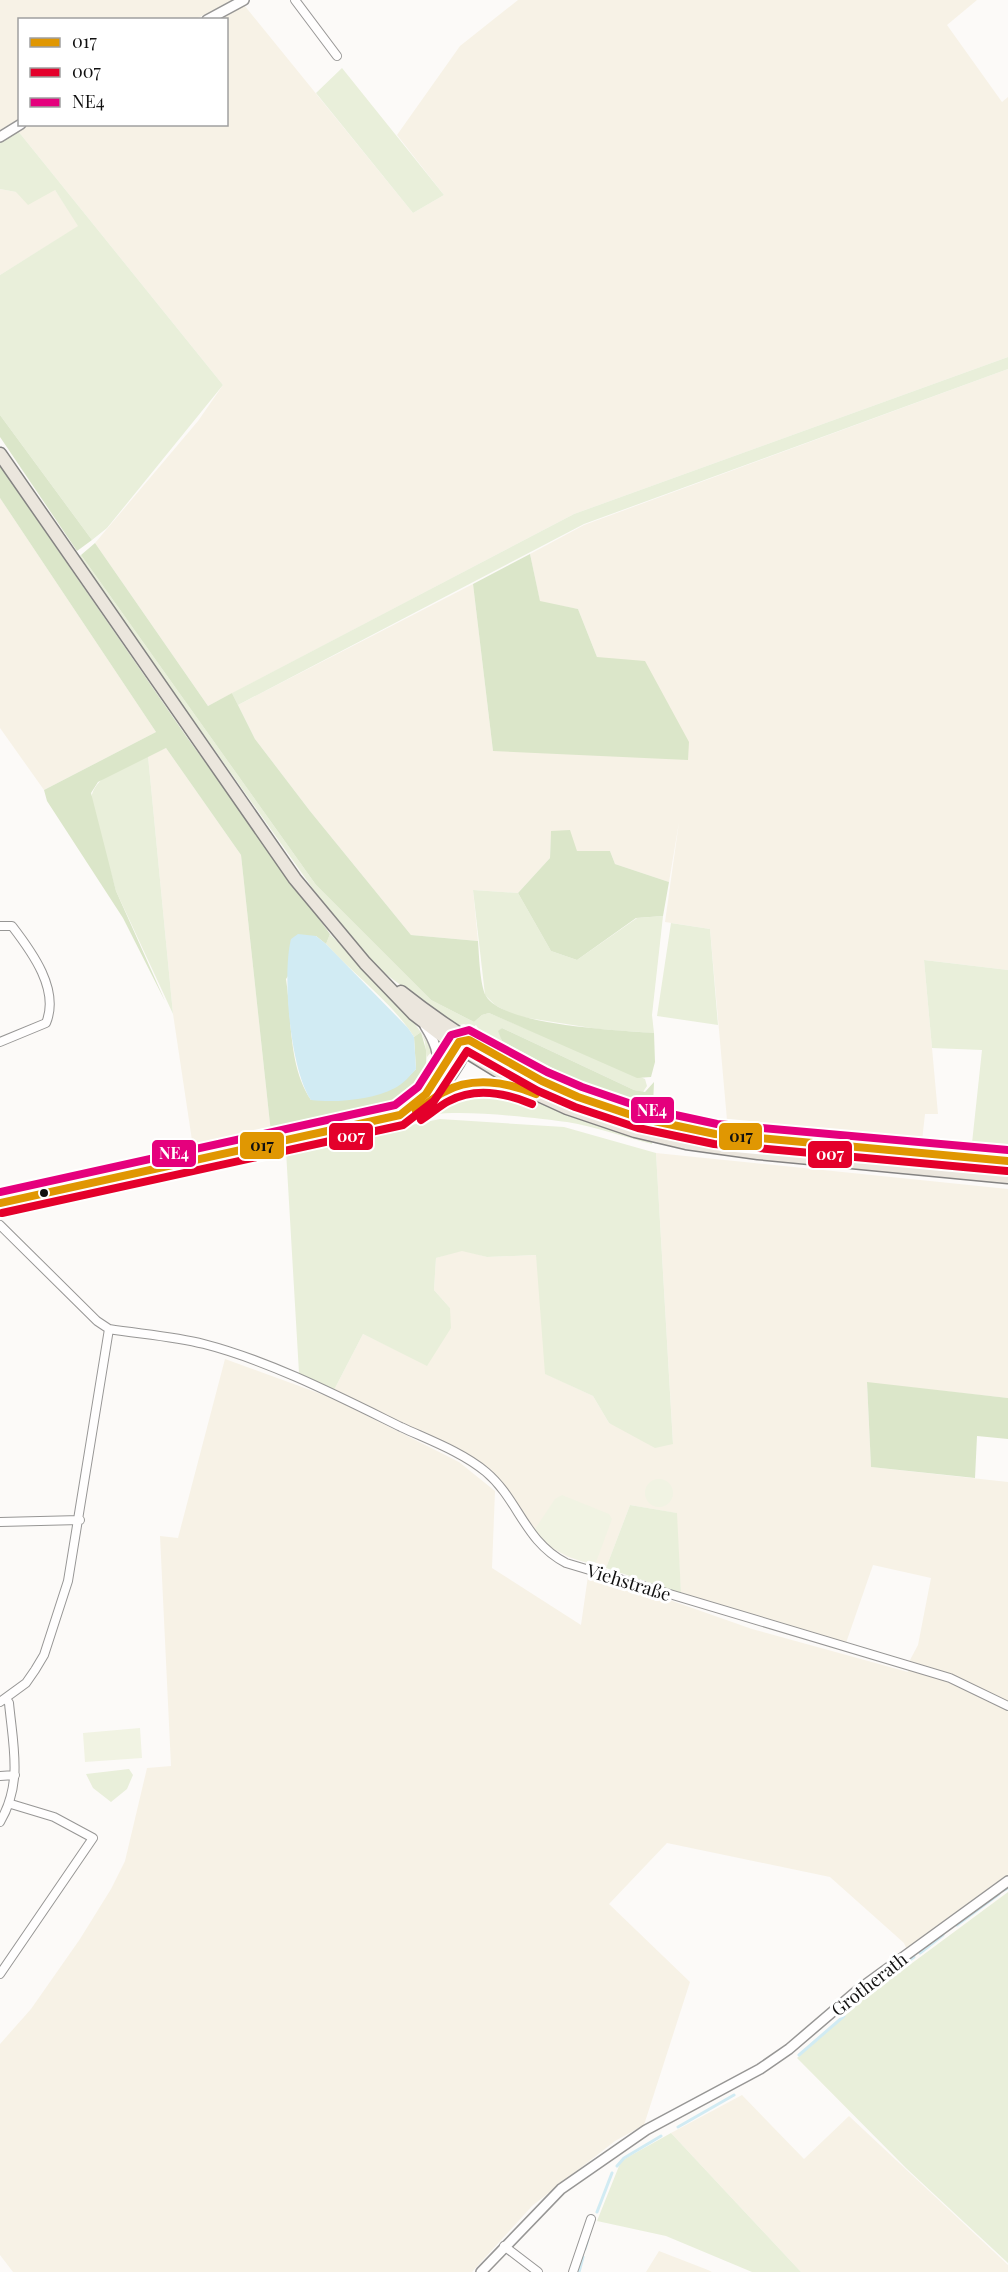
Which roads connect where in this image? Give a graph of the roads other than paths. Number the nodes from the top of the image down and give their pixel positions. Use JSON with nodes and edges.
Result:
{"nodes":[{"id":1,"x":244,"y":0,"type":"edge"},
{"id":2,"x":295,"y":0,"type":"edge"},
{"id":3,"x":211,"y":18,"type":"edge"},
{"id":4,"x":337,"y":56,"type":"dead end"},
{"id":5,"x":18,"y":126,"type":"edge"},
{"id":6,"x":0,"y":137,"type":"edge"},
{"id":7,"x":0,"y":454,"type":"edge"},
{"id":8,"x":0,"y":926,"type":"edge"},
{"id":9,"x":365,"y":963,"type":"junction"},
{"id":10,"x":423,"y":1021,"type":"junction"},
{"id":11,"x":0,"y":1042,"type":"edge"},
{"id":12,"x":464,"y":1046,"type":"junction"},
{"id":13,"x":437,"y":1073,"type":"junction"},
{"id":14,"x":532,"y":1092,"type":"junction"},
{"id":15,"x":431,"y":1100,"type":"junction"},
{"id":16,"x":400,"y":1115,"type":"junction"},
{"id":17,"x":1008,"y":1161,"type":"edge"},
{"id":18,"x":1008,"y":1177,"type":"edge"},
{"id":19,"x":0,"y":1203,"type":"edge"},
{"id":20,"x":0,"y":1225,"type":"edge"},
{"id":21,"x":109,"y":1329,"type":"junction"},
{"id":22,"x":80,"y":1520,"type":"junction"},
{"id":23,"x":0,"y":1522,"type":"edge"},
{"id":24,"x":3,"y":1700,"type":"edge"},
{"id":25,"x":1008,"y":1706,"type":"edge"},
{"id":26,"x":15,"y":1774,"type":"junction"},
{"id":27,"x":0,"y":1776,"type":"edge"},
{"id":28,"x":11,"y":1804,"type":"junction"},
{"id":29,"x":0,"y":1822,"type":"edge"},
{"id":30,"x":1008,"y":1881,"type":"edge"},
{"id":31,"x":0,"y":1974,"type":"edge"},
{"id":32,"x":591,"y":2219,"type":"dead end"},
{"id":33,"x":504,"y":2246,"type":"junction"},
{"id":34,"x":481,"y":2272,"type":"edge"},
{"id":35,"x":538,"y":2272,"type":"edge"},
{"id":36,"x":573,"y":2272,"type":"edge"}],
"edges":[{"from":1,"to":3,"type":"street"},
{"from":2,"to":4,"type":"street"},
{"from":5,"to":6,"type":"street"},
{"from":7,"to":9,"type":"main road"},
{"from":8,"to":11,"type":"street"},
{"from":9,"to":10,"type":"main road"},
{"from":9,"to":12,"type":"main road"},
{"from":10,"to":12,"type":"main road"},
{"from":10,"to":13,"type":"street"},
{"from":12,"to":13,"type":"street"},
{"from":12,"to":14,"type":"main road"},
{"from":12,"to":15,"type":"street"},
{"from":12,"to":17,"type":"main road"},
{"from":13,"to":16,"type":"street"},
{"from":14,"to":15,"type":"street"},
{"from":14,"to":18,"type":"main road"},
{"from":15,"to":16,"type":"street"},
{"from":16,"to":19,"type":"street"},
{"from":20,"to":21,"type":"street"},
{"from":21,"to":22,"type":"street"},
{"from":21,"to":25,"type":"street","name":"Viehstraße"},
{"from":22,"to":23,"type":"street"},
{"from":22,"to":24,"type":"street"},
{"from":24,"to":26,"type":"street"},
{"from":26,"to":27,"type":"street"},
{"from":26,"to":28,"type":"street"},
{"from":28,"to":29,"type":"street"},
{"from":28,"to":31,"type":"street"},
{"from":30,"to":33,"type":"street","name":"Grotherath"},
{"from":32,"to":36,"type":"street"},
{"from":33,"to":34,"type":"street","name":"Grotherath"},
{"from":33,"to":35,"type":"street"}]}
